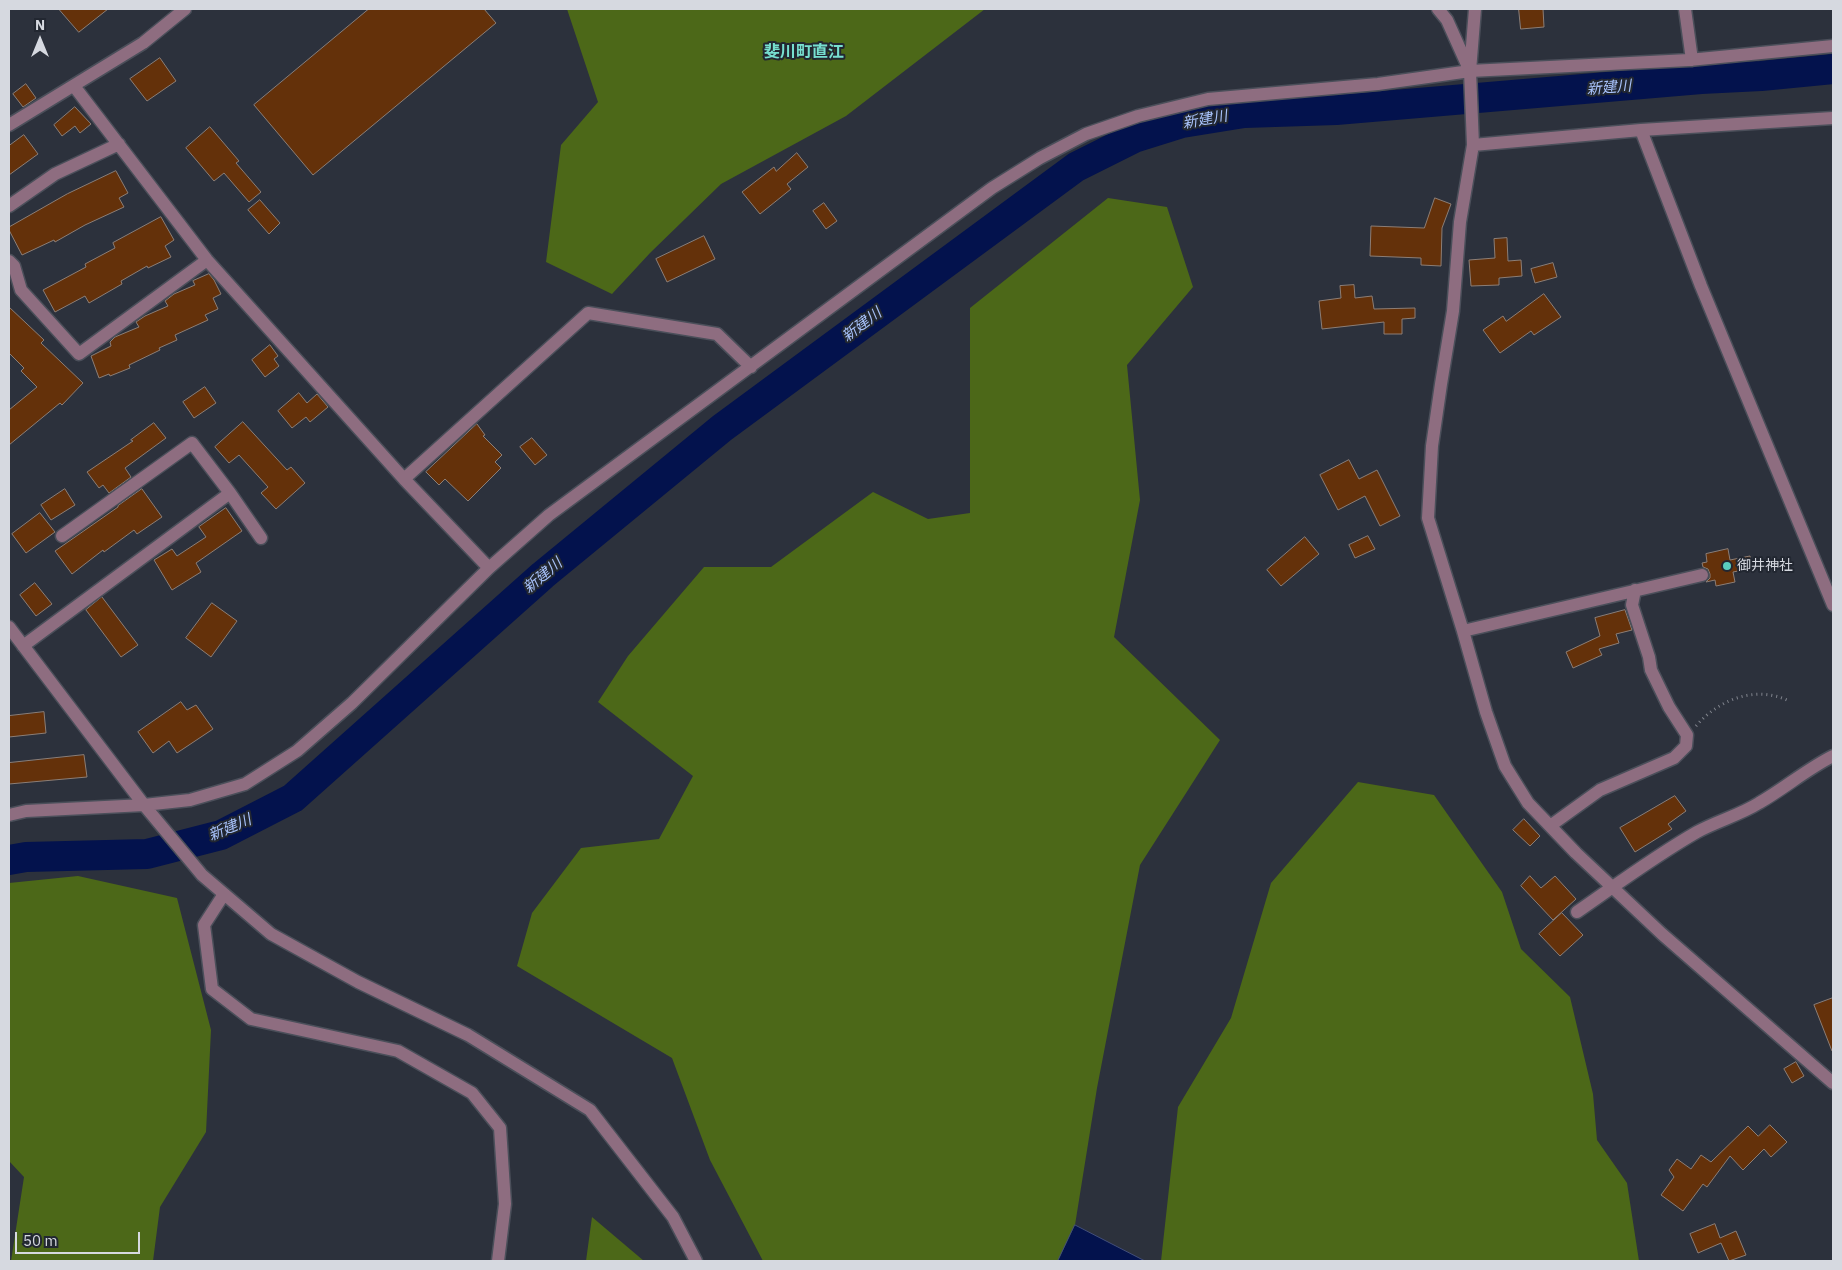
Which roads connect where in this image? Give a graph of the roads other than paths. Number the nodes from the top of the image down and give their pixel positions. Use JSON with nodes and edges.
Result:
{"nodes":[{"id":1,"x":185,"y":9,"type":"edge"},
{"id":2,"x":1438,"y":9,"type":"edge"},
{"id":3,"x":1475,"y":9,"type":"edge"},
{"id":4,"x":1685,"y":9,"type":"edge"},
{"id":5,"x":1833,"y":46,"type":"edge"},
{"id":6,"x":1692,"y":60,"type":"junction"},
{"id":7,"x":1470,"y":76,"type":"junction"},
{"id":8,"x":74,"y":86,"type":"junction"},
{"id":9,"x":1833,"y":118,"type":"edge"},
{"id":10,"x":9,"y":125,"type":"edge"},
{"id":11,"x":1641,"y":130,"type":"junction"},
{"id":12,"x":1473,"y":141,"type":"junction"},
{"id":13,"x":119,"y":144,"type":"junction"},
{"id":14,"x":9,"y":206,"type":"edge"},
{"id":15,"x":207,"y":260,"type":"junction"},
{"id":16,"x":9,"y":261,"type":"edge"},
{"id":17,"x":751,"y":367,"type":"junction"},
{"id":18,"x":404,"y":478,"type":"junction"},
{"id":19,"x":230,"y":493,"type":"junction"},
{"id":20,"x":62,"y":536,"type":"dead end"},
{"id":21,"x":261,"y":538,"type":"dead end"},
{"id":22,"x":489,"y":568,"type":"junction"},
{"id":23,"x":1702,"y":575,"type":"dead end"},
{"id":24,"x":1829,"y":585,"type":"edge"},
{"id":25,"x":1636,"y":590,"type":"junction"},
{"id":26,"x":1833,"y":605,"type":"edge"},
{"id":27,"x":9,"y":627,"type":"edge"},
{"id":28,"x":1463,"y":631,"type":"junction"},
{"id":29,"x":23,"y":646,"type":"junction"},
{"id":30,"x":1833,"y":756,"type":"edge"},
{"id":31,"x":144,"y":805,"type":"junction"},
{"id":32,"x":9,"y":814,"type":"edge"},
{"id":33,"x":1550,"y":826,"type":"junction"},
{"id":34,"x":1613,"y":888,"type":"junction"},
{"id":35,"x":224,"y":894,"type":"junction"},
{"id":36,"x":1576,"y":912,"type":"dead end"},
{"id":37,"x":1833,"y":1083,"type":"edge"},
{"id":38,"x":498,"y":1261,"type":"edge"},
{"id":39,"x":696,"y":1261,"type":"edge"}],
"edges":[{"from":1,"to":8,"type":"street"},
{"from":2,"to":7,"type":"street"},
{"from":3,"to":7,"type":"street"},
{"from":4,"to":6,"type":"street"},
{"from":5,"to":6,"type":"street"},
{"from":6,"to":7,"type":"street"},
{"from":7,"to":12,"type":"street"},
{"from":7,"to":17,"type":"street"},
{"from":8,"to":10,"type":"street"},
{"from":8,"to":13,"type":"street"},
{"from":9,"to":11,"type":"street"},
{"from":11,"to":12,"type":"street"},
{"from":11,"to":24,"type":"street"},
{"from":12,"to":28,"type":"street"},
{"from":13,"to":14,"type":"street"},
{"from":13,"to":15,"type":"street"},
{"from":15,"to":16,"type":"street"},
{"from":15,"to":18,"type":"street"},
{"from":17,"to":18,"type":"street"},
{"from":17,"to":22,"type":"street"},
{"from":18,"to":22,"type":"street"},
{"from":19,"to":20,"type":"street"},
{"from":19,"to":21,"type":"street"},
{"from":19,"to":29,"type":"street"},
{"from":22,"to":31,"type":"street"},
{"from":23,"to":25,"type":"street"},
{"from":24,"to":26,"type":"street"},
{"from":25,"to":28,"type":"street"},
{"from":25,"to":33,"type":"street"},
{"from":27,"to":29,"type":"street"},
{"from":28,"to":33,"type":"street"},
{"from":29,"to":31,"type":"street"},
{"from":30,"to":34,"type":"street"},
{"from":31,"to":32,"type":"street"},
{"from":31,"to":35,"type":"street"},
{"from":33,"to":34,"type":"street"},
{"from":34,"to":36,"type":"street"},
{"from":34,"to":37,"type":"street"},
{"from":35,"to":38,"type":"street"},
{"from":35,"to":39,"type":"street"}]}
